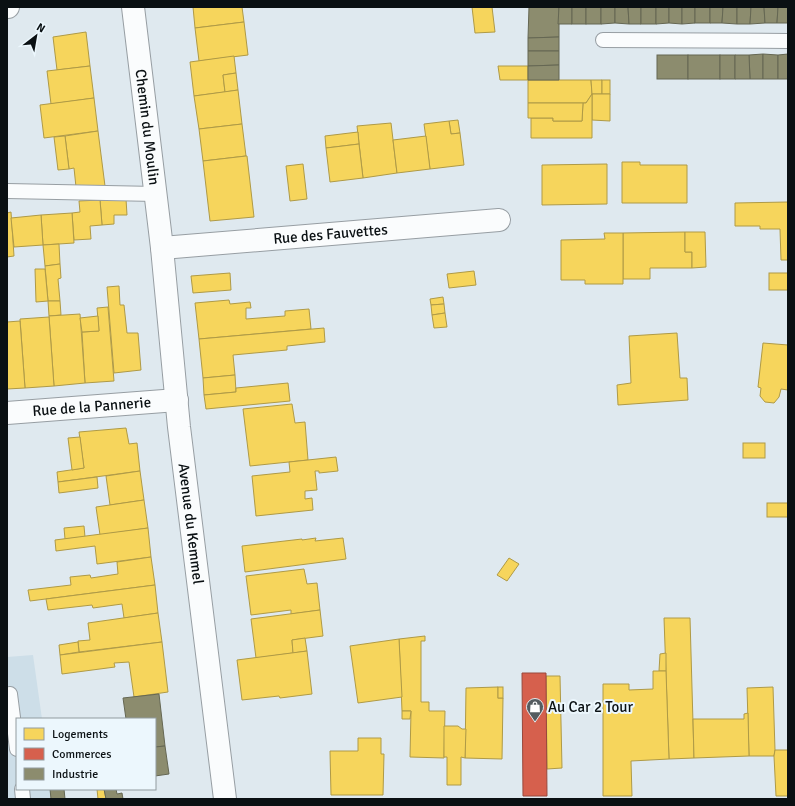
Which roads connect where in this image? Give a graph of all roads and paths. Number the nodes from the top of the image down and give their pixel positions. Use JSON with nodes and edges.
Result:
{"nodes":[{"id":1,"x":133,"y":7,"type":"edge"},
{"id":2,"x":603,"y":40,"type":"dead end"},
{"id":3,"x":788,"y":41,"type":"edge"},
{"id":4,"x":7,"y":191,"type":"edge"},
{"id":5,"x":156,"y":194,"type":"junction"},
{"id":6,"x":499,"y":220,"type":"dead end"},
{"id":7,"x":162,"y":248,"type":"junction"},
{"id":8,"x":177,"y":400,"type":"junction"},
{"id":9,"x":7,"y":414,"type":"edge"},
{"id":10,"x":7,"y":695,"type":"edge"},
{"id":11,"x":16,"y":741,"type":"edge"},
{"id":12,"x":225,"y":799,"type":"edge"}],
"edges":[{"from":1,"to":5,"type":"street","name":"Chemin du Moulin"},
{"from":2,"to":3,"type":"lane"},
{"from":4,"to":5,"type":"lane"},
{"from":5,"to":7,"type":"street","name":"Chemin du Moulin"},
{"from":6,"to":7,"type":"street","name":"Rue des Fauvettes"},
{"from":7,"to":8,"type":"street","name":"Avenue du Kemmel"},
{"from":8,"to":9,"type":"street","name":"Rue de la Pannerie"},
{"from":8,"to":12,"type":"street","name":"Avenue du Kemmel"},
{"from":10,"to":11,"type":"lane"}]}
